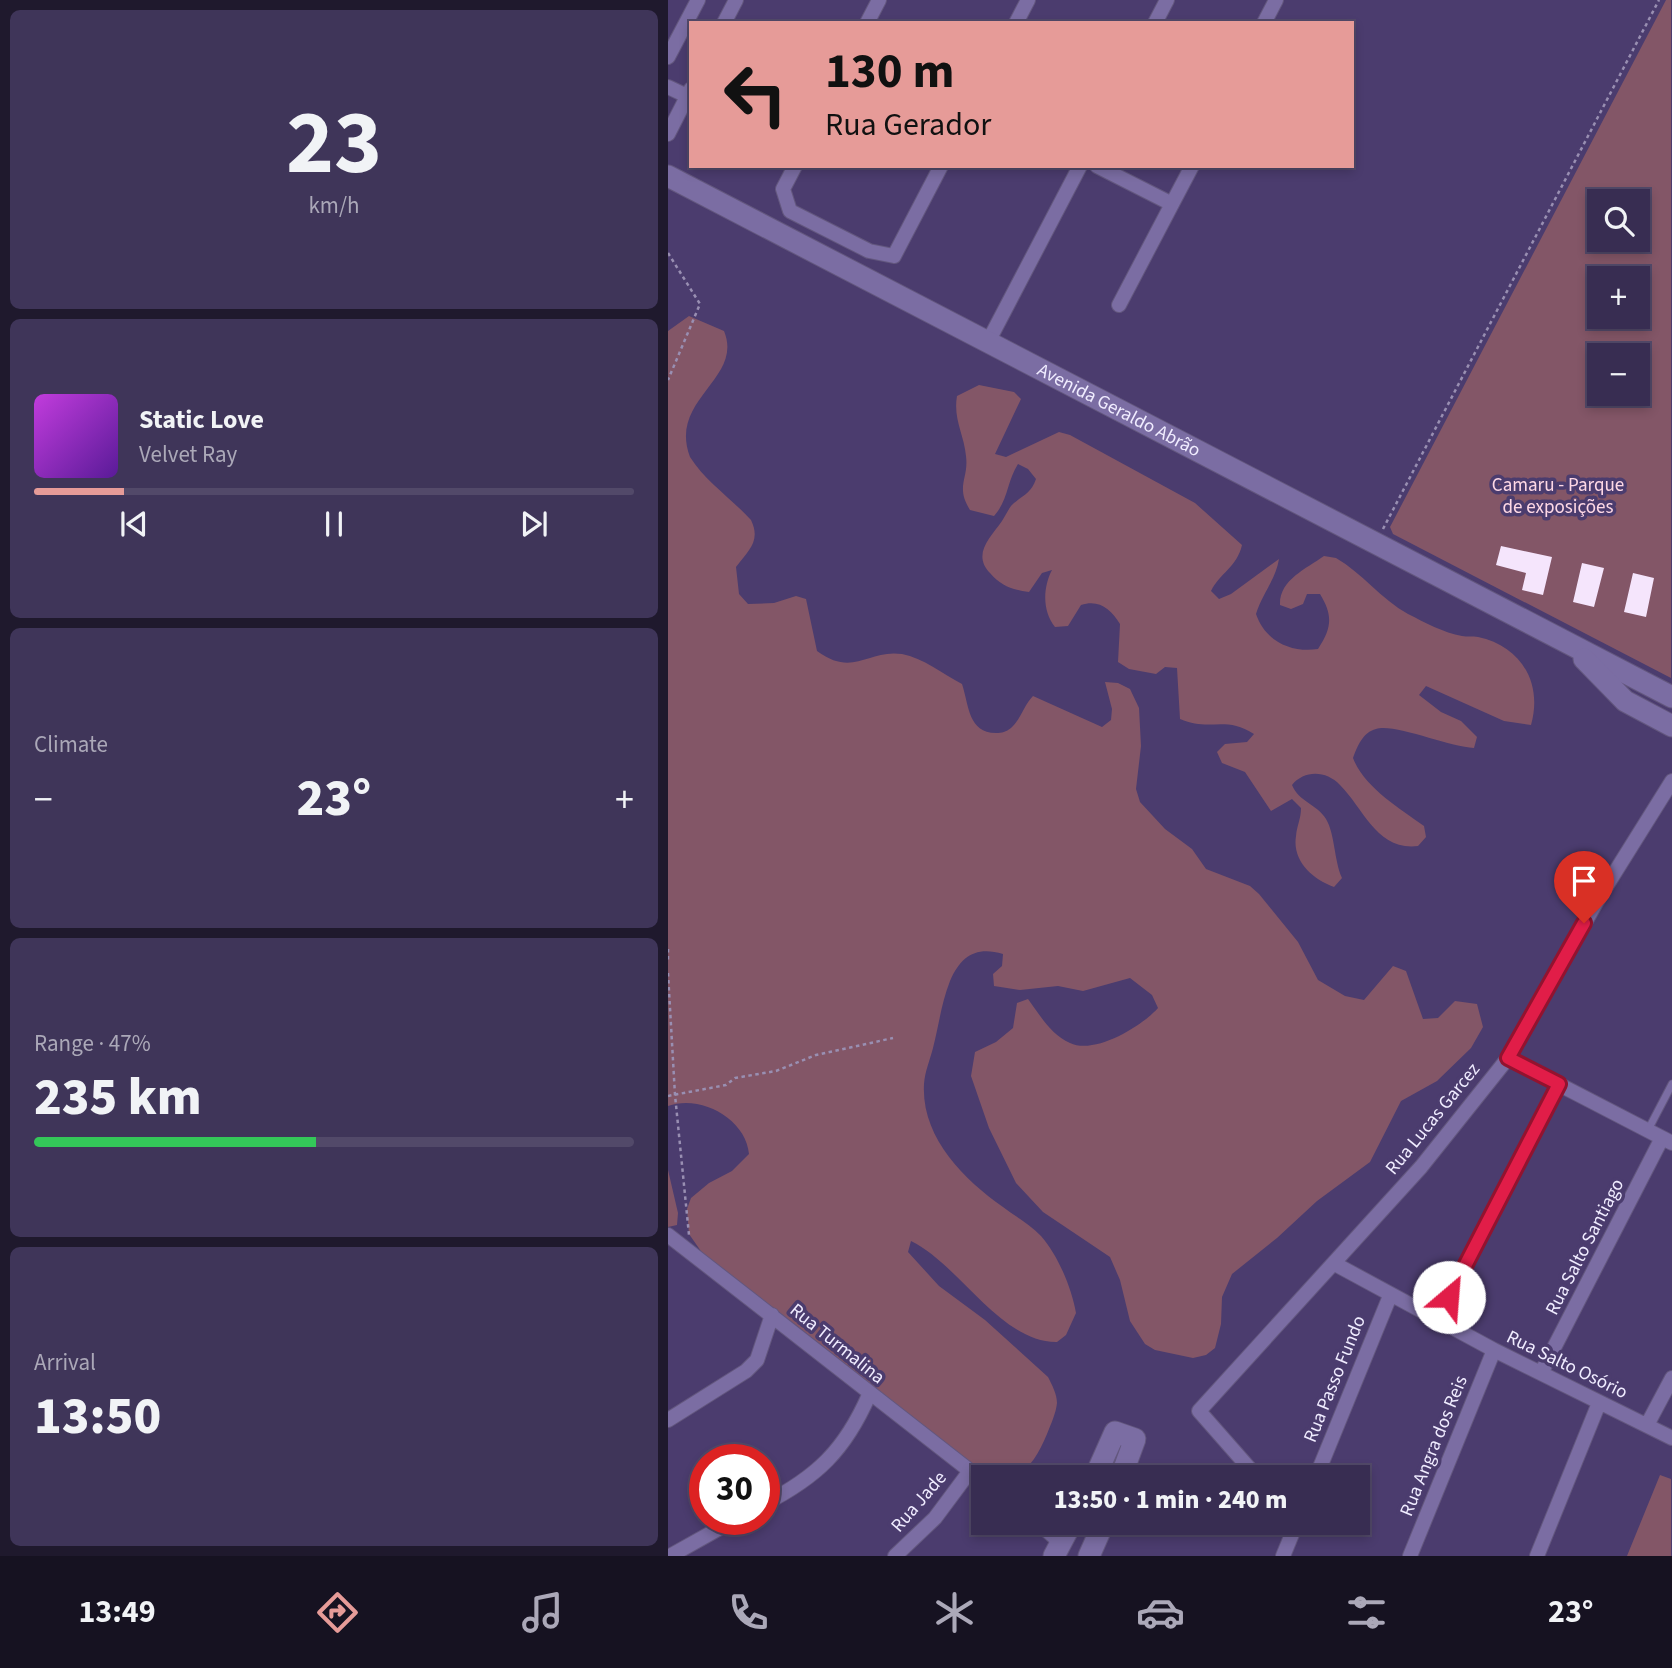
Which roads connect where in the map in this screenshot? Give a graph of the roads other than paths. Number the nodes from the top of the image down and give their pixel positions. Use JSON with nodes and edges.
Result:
{"nodes":[{"id":1,"x":698,"y":0,"type":"edge"},
{"id":2,"x":736,"y":0,"type":"edge"},
{"id":3,"x":879,"y":0,"type":"edge"},
{"id":4,"x":1028,"y":0,"type":"edge"},
{"id":5,"x":1167,"y":0,"type":"edge"},
{"id":6,"x":1276,"y":0,"type":"edge"},
{"id":7,"x":725,"y":21,"type":"edge"},
{"id":8,"x":868,"y":21,"type":"edge"},
{"id":9,"x":1017,"y":21,"type":"edge"},
{"id":10,"x":1156,"y":21,"type":"edge"},
{"id":11,"x":1265,"y":21,"type":"edge"},
{"id":12,"x":668,"y":57,"type":"edge"},
{"id":13,"x":668,"y":87,"type":"edge"},
{"id":14,"x":689,"y":93,"type":"edge"},
{"id":15,"x":668,"y":134,"type":"edge"},
{"id":16,"x":794,"y":168,"type":"edge"},
{"id":17,"x":940,"y":168,"type":"edge"},
{"id":18,"x":1079,"y":168,"type":"edge"},
{"id":19,"x":1101,"y":168,"type":"edge"},
{"id":20,"x":1191,"y":168,"type":"edge"},
{"id":21,"x":668,"y":176,"type":"edge"},
{"id":22,"x":1172,"y":204,"type":"junction"},
{"id":23,"x":1119,"y":305,"type":"dead end"},
{"id":24,"x":988,"y":342,"type":"junction"},
{"id":25,"x":1567,"y":643,"type":"junction"},
{"id":26,"x":1671,"y":697,"type":"edge"},
{"id":27,"x":1671,"y":726,"type":"edge"},
{"id":28,"x":1671,"y":781,"type":"edge"},
{"id":29,"x":1508,"y":1058,"type":"junction"},
{"id":30,"x":1559,"y":1084,"type":"junction"},
{"id":31,"x":1671,"y":1084,"type":"edge"},
{"id":32,"x":1648,"y":1130,"type":"junction"},
{"id":33,"x":1667,"y":1141,"type":"edge"},
{"id":34,"x":668,"y":1236,"type":"edge"},
{"id":35,"x":1335,"y":1264,"type":"junction"},
{"id":36,"x":1390,"y":1296,"type":"junction"},
{"id":37,"x":772,"y":1315,"type":"junction"},
{"id":38,"x":1437,"y":1320,"type":"junction"},
{"id":39,"x":1494,"y":1350,"type":"junction"},
{"id":40,"x":1541,"y":1373,"type":"junction"},
{"id":41,"x":1671,"y":1378,"type":"edge"},
{"id":42,"x":869,"y":1395,"type":"junction"},
{"id":43,"x":1599,"y":1402,"type":"junction"},
{"id":44,"x":668,"y":1420,"type":"edge"},
{"id":45,"x":1647,"y":1425,"type":"junction"},
{"id":46,"x":1671,"y":1437,"type":"edge"},
{"id":47,"x":1100,"y":1465,"type":"edge"},
{"id":48,"x":1125,"y":1465,"type":"edge"},
{"id":49,"x":1246,"y":1465,"type":"edge"},
{"id":50,"x":1321,"y":1465,"type":"edge"},
{"id":51,"x":970,"y":1471,"type":"joint"},
{"id":52,"x":780,"y":1496,"type":"edge"},
{"id":53,"x":707,"y":1535,"type":"edge"},
{"id":54,"x":1047,"y":1535,"type":"edge"},
{"id":55,"x":1098,"y":1535,"type":"edge"},
{"id":56,"x":1292,"y":1535,"type":"edge"},
{"id":57,"x":1058,"y":1549,"type":"edge"},
{"id":58,"x":670,"y":1556,"type":"edge"},
{"id":59,"x":895,"y":1556,"type":"edge"},
{"id":60,"x":1089,"y":1556,"type":"edge"},
{"id":61,"x":1283,"y":1556,"type":"edge"},
{"id":62,"x":1410,"y":1556,"type":"edge"},
{"id":63,"x":1537,"y":1556,"type":"edge"}],
"edges":[{"from":1,"to":12,"type":"street"},
{"from":2,"to":7,"type":"street"},
{"from":3,"to":8,"type":"street"},
{"from":4,"to":9,"type":"street"},
{"from":5,"to":10,"type":"street"},
{"from":6,"to":11,"type":"street"},
{"from":13,"to":14,"type":"street"},
{"from":14,"to":15,"type":"street"},
{"from":16,"to":17,"type":"street"},
{"from":18,"to":24,"type":"street"},
{"from":19,"to":22,"type":"street"},
{"from":20,"to":22,"type":"street"},
{"from":21,"to":24,"type":"main road","name":"Avenida Geraldo Abrão"},
{"from":22,"to":23,"type":"street"},
{"from":24,"to":25,"type":"main road","name":"Avenida Geraldo Abrão"},
{"from":25,"to":26,"type":"main road","name":"Avenida Geraldo Abrão"},
{"from":25,"to":27,"type":"main road","name":"Avenida Geraldo Abrão"},
{"from":28,"to":29,"type":"street","name":"Rua Lucas Garcez"},
{"from":29,"to":30,"type":"street"},
{"from":29,"to":35,"type":"street","name":"Rua Lucas Garcez"},
{"from":30,"to":32,"type":"street"},
{"from":30,"to":38,"type":"street"},
{"from":31,"to":32,"type":"lane"},
{"from":32,"to":33,"type":"street"},
{"from":33,"to":40,"type":"street","name":"Rua Salto Santiago"},
{"from":34,"to":37,"type":"street","name":"Rua Turmalina"},
{"from":35,"to":36,"type":"street","name":"Rua Salto Osório"},
{"from":35,"to":49,"type":"street","name":"Rua Lucas Garcez"},
{"from":36,"to":38,"type":"street","name":"Rua Salto Osório"},
{"from":36,"to":50,"type":"street","name":"Rua Passo Fundo"},
{"from":37,"to":42,"type":"street","name":"Rua Turmalina"},
{"from":37,"to":44,"type":"street"},
{"from":38,"to":39,"type":"street","name":"Rua Salto Osório"},
{"from":39,"to":40,"type":"street","name":"Rua Salto Osório"},
{"from":39,"to":62,"type":"street","name":"Rua Angra dos Reis"},
{"from":40,"to":43,"type":"street","name":"Rua Salto Osório"},
{"from":41,"to":45,"type":"street"},
{"from":42,"to":51,"type":"street","name":"Rua Turmalina"},
{"from":42,"to":52,"type":"street"},
{"from":43,"to":45,"type":"street","name":"Rua Salto Osório"},
{"from":43,"to":63,"type":"street"},
{"from":45,"to":46,"type":"street","name":"Rua Salto Osório"},
{"from":47,"to":48,"type":"main road"},
{"from":51,"to":59,"type":"street","name":"Rua Jade"},
{"from":53,"to":58,"type":"street"},
{"from":54,"to":57,"type":"street"},
{"from":55,"to":60,"type":"main road"},
{"from":56,"to":61,"type":"street"}]}
